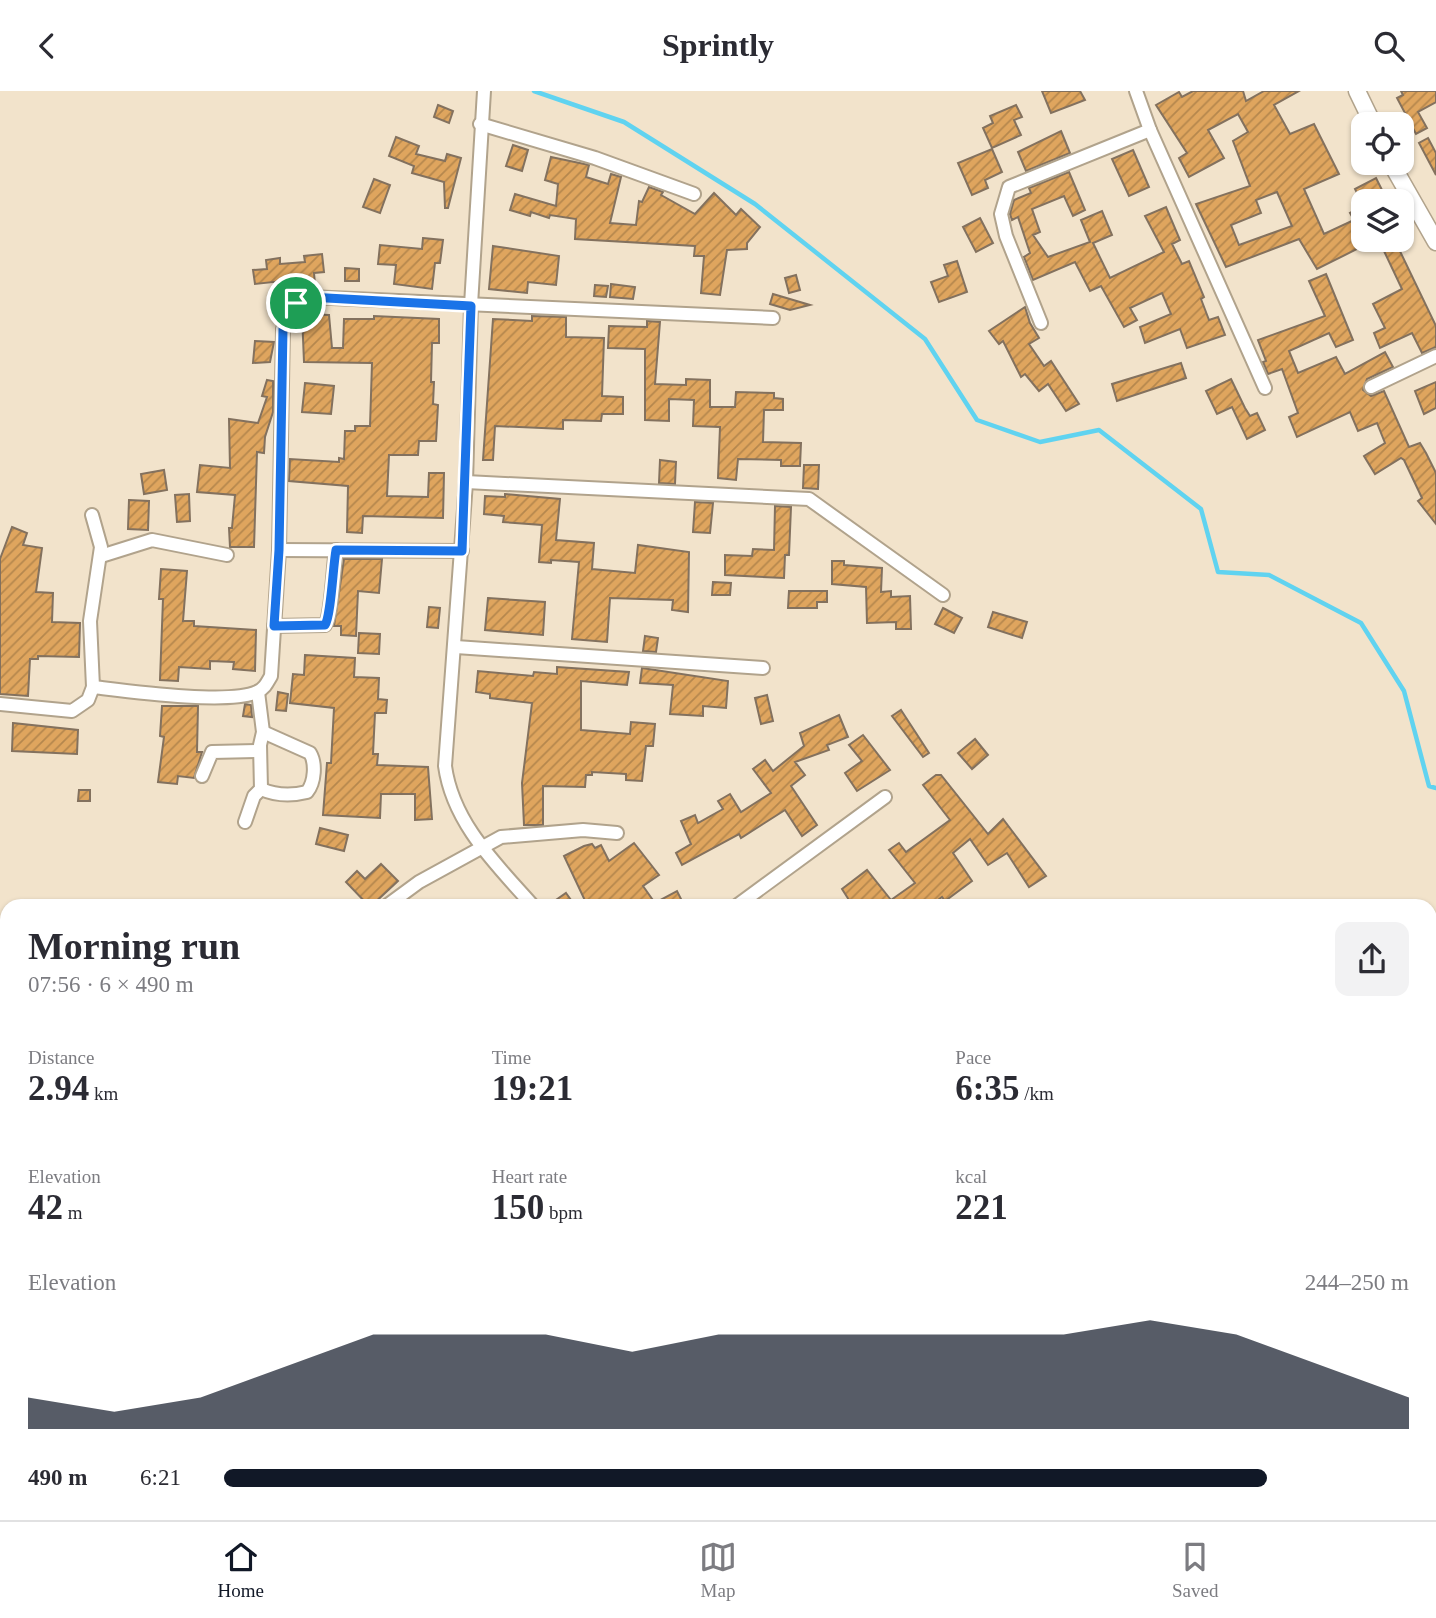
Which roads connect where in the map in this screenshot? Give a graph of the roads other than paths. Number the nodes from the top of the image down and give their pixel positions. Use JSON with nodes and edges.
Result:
{"nodes":[{"id":1,"x":484,"y":91,"type":"edge"},
{"id":2,"x":1136,"y":91,"type":"edge"},
{"id":3,"x":1357,"y":91,"type":"edge"},
{"id":4,"x":1367,"y":112,"type":"edge"},
{"id":5,"x":480,"y":124,"type":"junction"},
{"id":6,"x":1150,"y":130,"type":"junction"},
{"id":7,"x":1398,"y":175,"type":"edge"},
{"id":8,"x":694,"y":194,"type":"dead end"},
{"id":9,"x":1436,"y":242,"type":"edge"},
{"id":10,"x":471,"y":306,"type":"junction"},
{"id":11,"x":773,"y":318,"type":"dead end"},
{"id":12,"x":1041,"y":323,"type":"dead end"},
{"id":13,"x":1436,"y":356,"type":"edge"},
{"id":14,"x":1371,"y":387,"type":"dead end"},
{"id":15,"x":1265,"y":388,"type":"dead end"},
{"id":16,"x":466,"y":482,"type":"junction"},
{"id":17,"x":92,"y":515,"type":"dead end"},
{"id":18,"x":279,"y":550,"type":"junction"},
{"id":19,"x":336,"y":550,"type":"junction"},
{"id":20,"x":462,"y":551,"type":"junction"},
{"id":21,"x":227,"y":555,"type":"dead end"},
{"id":22,"x":101,"y":556,"type":"junction"},
{"id":23,"x":943,"y":595,"type":"dead end"},
{"id":24,"x":274,"y":626,"type":"junction"},
{"id":25,"x":456,"y":647,"type":"junction"},
{"id":26,"x":764,"y":668,"type":"dead end"},
{"id":27,"x":93,"y":687,"type":"junction"},
{"id":28,"x":258,"y":692,"type":"junction"},
{"id":29,"x":0,"y":704,"type":"edge"},
{"id":30,"x":263,"y":732,"type":"junction"},
{"id":31,"x":260,"y":751,"type":"junction"},
{"id":32,"x":202,"y":776,"type":"dead end"},
{"id":33,"x":261,"y":789,"type":"junction"},
{"id":34,"x":885,"y":797,"type":"dead end"},
{"id":35,"x":244,"y":822,"type":"dead end"},
{"id":36,"x":617,"y":833,"type":"dead end"},
{"id":37,"x":481,"y":847,"type":"junction"},
{"id":38,"x":395,"y":899,"type":"edge"},
{"id":39,"x":527,"y":899,"type":"edge"},
{"id":40,"x":746,"y":899,"type":"edge"}],
"edges":[{"from":1,"to":5,"type":"street"},
{"from":2,"to":6,"type":"street"},
{"from":3,"to":4,"type":"street"},
{"from":5,"to":8,"type":"street"},
{"from":5,"to":10,"type":"street"},
{"from":6,"to":12,"type":"street"},
{"from":6,"to":15,"type":"street"},
{"from":7,"to":9,"type":"street"},
{"from":10,"to":11,"type":"street"},
{"from":10,"to":16,"type":"street"},
{"from":10,"to":18,"type":"street"},
{"from":13,"to":14,"type":"street"},
{"from":16,"to":20,"type":"street"},
{"from":16,"to":23,"type":"street"},
{"from":17,"to":22,"type":"street"},
{"from":18,"to":19,"type":"street"},
{"from":18,"to":24,"type":"street"},
{"from":19,"to":20,"type":"street"},
{"from":19,"to":24,"type":"street"},
{"from":20,"to":25,"type":"street"},
{"from":21,"to":22,"type":"street"},
{"from":22,"to":27,"type":"street"},
{"from":24,"to":28,"type":"street"},
{"from":25,"to":26,"type":"street"},
{"from":25,"to":37,"type":"street"},
{"from":27,"to":28,"type":"street"},
{"from":27,"to":29,"type":"street"},
{"from":28,"to":30,"type":"street"},
{"from":30,"to":31,"type":"street"},
{"from":30,"to":33,"type":"street"},
{"from":31,"to":32,"type":"street"},
{"from":31,"to":33,"type":"street"},
{"from":33,"to":35,"type":"street"},
{"from":34,"to":40,"type":"street"},
{"from":36,"to":37,"type":"street"},
{"from":37,"to":38,"type":"street"},
{"from":37,"to":39,"type":"street"}]}
